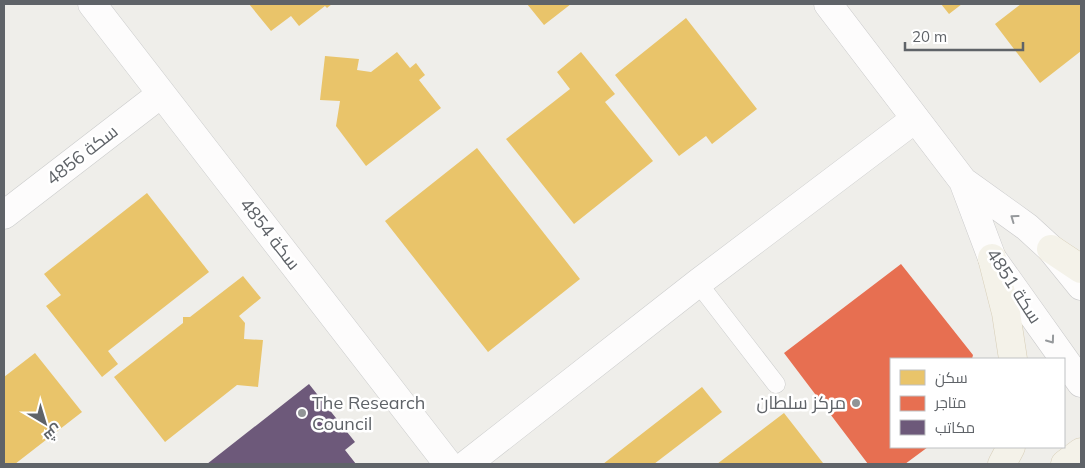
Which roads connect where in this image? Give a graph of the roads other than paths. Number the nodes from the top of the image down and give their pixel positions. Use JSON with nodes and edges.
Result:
{"nodes":[{"id":1,"x":92,"y":4,"type":"edge"},
{"id":2,"x":828,"y":4,"type":"edge"},
{"id":3,"x":161,"y":94,"type":"junction"},
{"id":4,"x":915,"y":119,"type":"junction"},
{"id":5,"x":963,"y":181,"type":"junction"},
{"id":6,"x":4,"y":215,"type":"edge"},
{"id":7,"x":1051,"y":249,"type":"junction"},
{"id":8,"x":992,"y":258,"type":"junction"},
{"id":9,"x":1081,"y":268,"type":"edge"},
{"id":10,"x":698,"y":283,"type":"junction"},
{"id":11,"x":1081,"y":286,"type":"edge"},
{"id":12,"x":1013,"y":358,"type":"edge"},
{"id":13,"x":1063,"y":358,"type":"edge"},
{"id":14,"x":1065,"y":361,"type":"edge"},
{"id":15,"x":1081,"y":383,"type":"edge"},
{"id":16,"x":776,"y":384,"type":"dead end"},
{"id":17,"x":1010,"y":448,"type":"edge"},
{"id":18,"x":1081,"y":452,"type":"edge"},
{"id":19,"x":448,"y":464,"type":"edge"},
{"id":20,"x":467,"y":464,"type":"edge"},
{"id":21,"x":1002,"y":464,"type":"edge"},
{"id":22,"x":1065,"y":464,"type":"edge"}],
"edges":[{"from":1,"to":3,"type":"street","name":"سكة 4854"},
{"from":2,"to":4,"type":"street","name":"سكة 4851"},
{"from":3,"to":6,"type":"street","name":"سكة 4856"},
{"from":3,"to":19,"type":"street","name":"سكة 4854"},
{"from":4,"to":5,"type":"street","name":"سكة 4851"},
{"from":4,"to":10,"type":"street"},
{"from":7,"to":5,"type":"street","name":"سكة 4851","one_way":true},
{"from":5,"to":8,"type":"street","name":"سكة 4851"},
{"from":7,"to":9,"type":"main road"},
{"from":7,"to":11,"type":"street","name":"سكة 4851"},
{"from":8,"to":12,"type":"main road"},
{"from":8,"to":13,"type":"street","name":"سكة 4851","one_way":true},
{"from":10,"to":16,"type":"lane"},
{"from":10,"to":20,"type":"street"},
{"from":14,"to":15,"type":"street","name":"سكة 4851","one_way":true},
{"from":17,"to":21,"type":"main road"},
{"from":18,"to":22,"type":"main road"}]}
